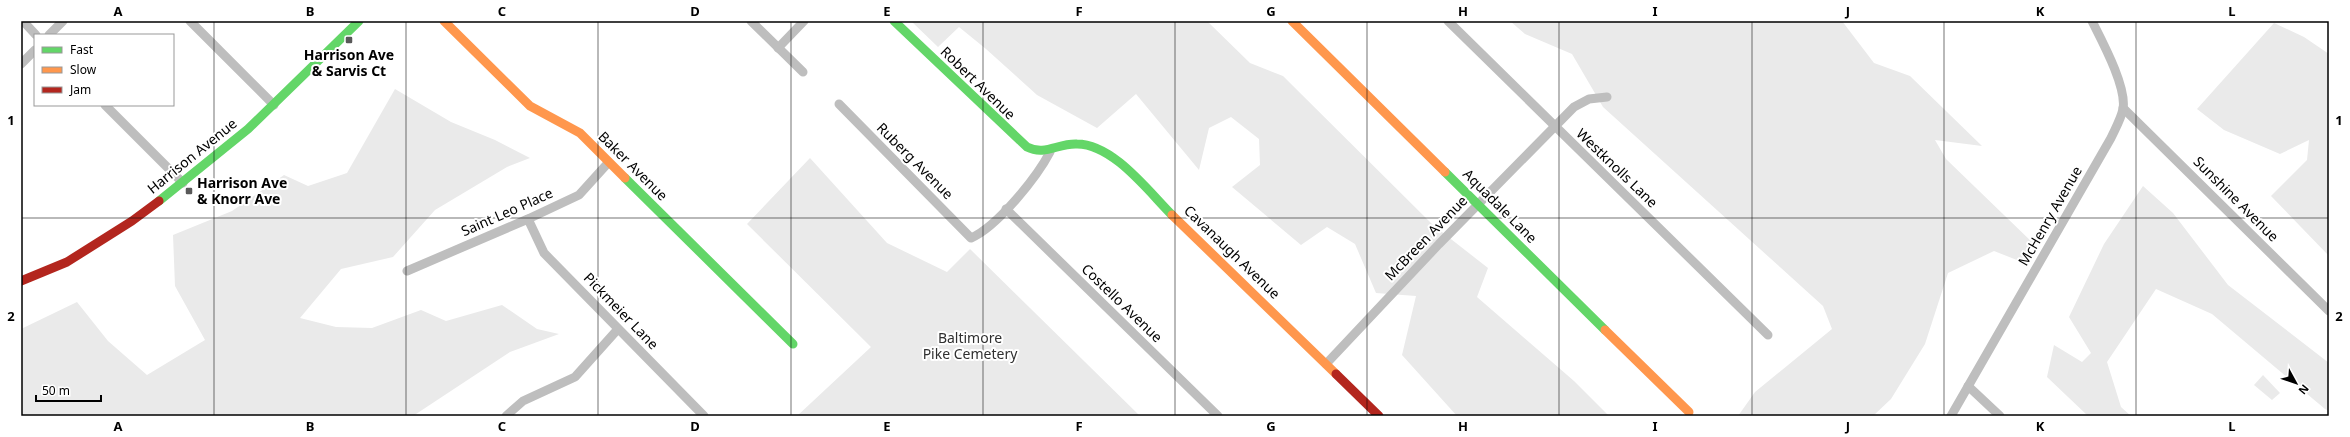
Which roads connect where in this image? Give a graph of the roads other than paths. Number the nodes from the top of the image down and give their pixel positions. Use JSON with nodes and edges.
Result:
{"nodes":[{"id":1,"x":23,"y":21,"type":"edge"},
{"id":2,"x":63,"y":21,"type":"edge"},
{"id":3,"x":190,"y":21,"type":"edge"},
{"id":4,"x":358,"y":21,"type":"edge"},
{"id":5,"x":444,"y":21,"type":"edge"},
{"id":6,"x":751,"y":21,"type":"edge"},
{"id":7,"x":804,"y":21,"type":"edge"},
{"id":8,"x":894,"y":21,"type":"edge"},
{"id":9,"x":1292,"y":21,"type":"edge"},
{"id":10,"x":1448,"y":21,"type":"edge"},
{"id":11,"x":2092,"y":21,"type":"edge"},
{"id":12,"x":35,"y":34,"type":"edge"},
{"id":13,"x":50,"y":34,"type":"edge"},
{"id":14,"x":778,"y":48,"type":"junction"},
{"id":15,"x":34,"y":51,"type":"edge"},
{"id":16,"x":21,"y":64,"type":"edge"},
{"id":17,"x":803,"y":72,"type":"dead end"},
{"id":18,"x":1607,"y":97,"type":"dead end"},
{"id":19,"x":839,"y":104,"type":"dead end"},
{"id":20,"x":274,"y":105,"type":"junction"},
{"id":21,"x":106,"y":106,"type":"edge"},
{"id":22,"x":2123,"y":108,"type":"junction"},
{"id":23,"x":1555,"y":126,"type":"junction"},
{"id":24,"x":1050,"y":152,"type":"junction"},
{"id":25,"x":608,"y":163,"type":"junction"},
{"id":26,"x":183,"y":183,"type":"junction"},
{"id":27,"x":1478,"y":204,"type":"junction"},
{"id":28,"x":1006,"y":209,"type":"junction"},
{"id":29,"x":528,"y":219,"type":"junction"},
{"id":30,"x":406,"y":271,"type":"dead end"},
{"id":31,"x":21,"y":282,"type":"edge"},
{"id":32,"x":2329,"y":311,"type":"edge"},
{"id":33,"x":618,"y":329,"type":"junction"},
{"id":34,"x":1768,"y":335,"type":"dead end"},
{"id":35,"x":792,"y":344,"type":"dead end"},
{"id":36,"x":1326,"y":364,"type":"junction"},
{"id":37,"x":1968,"y":386,"type":"junction"},
{"id":38,"x":1689,"y":412,"type":"dead end"},
{"id":39,"x":506,"y":416,"type":"edge"},
{"id":40,"x":704,"y":416,"type":"edge"},
{"id":41,"x":1218,"y":416,"type":"edge"},
{"id":42,"x":1379,"y":416,"type":"edge"},
{"id":43,"x":1951,"y":416,"type":"edge"},
{"id":44,"x":2000,"y":416,"type":"edge"}],
"edges":[{"from":1,"to":12,"type":"street"},
{"from":2,"to":13,"type":"street"},
{"from":3,"to":20,"type":"street"},
{"from":4,"to":20,"type":"street","name":"Harrison Avenue"},
{"from":5,"to":25,"type":"street","name":"Baker Avenue"},
{"from":6,"to":14,"type":"street"},
{"from":7,"to":14,"type":"street"},
{"from":8,"to":24,"type":"street","name":"Robert Avenue"},
{"from":9,"to":27,"type":"street","name":"Aquadale Lane"},
{"from":10,"to":23,"type":"street","name":"Westknolls Lane"},
{"from":11,"to":22,"type":"street"},
{"from":14,"to":17,"type":"street"},
{"from":15,"to":16,"type":"street"},
{"from":18,"to":23,"type":"street","name":"McBreen Avenue"},
{"from":19,"to":28,"type":"street","name":"Ruberg Avenue"},
{"from":20,"to":26,"type":"street","name":"Harrison Avenue"},
{"from":21,"to":26,"type":"street"},
{"from":22,"to":32,"type":"street","name":"Sunshine Avenue"},
{"from":22,"to":37,"type":"street","name":"McHenry Avenue"},
{"from":23,"to":27,"type":"street","name":"McBreen Avenue"},
{"from":23,"to":34,"type":"street","name":"Westknolls Lane"},
{"from":24,"to":28,"type":"street"},
{"from":24,"to":36,"type":"street","name":"Cavanaugh Avenue"},
{"from":25,"to":29,"type":"street","name":"Saint Leo Place"},
{"from":25,"to":35,"type":"street","name":"Baker Avenue"},
{"from":26,"to":31,"type":"street","name":"Harrison Avenue"},
{"from":27,"to":36,"type":"street","name":"McBreen Avenue"},
{"from":27,"to":38,"type":"street","name":"Aquadale Lane"},
{"from":28,"to":41,"type":"street","name":"Costello Avenue"},
{"from":29,"to":30,"type":"street","name":"Saint Leo Place"},
{"from":29,"to":33,"type":"street","name":"Pickmeier Lane"},
{"from":33,"to":39,"type":"street"},
{"from":33,"to":40,"type":"street","name":"Pickmeier Lane"},
{"from":36,"to":42,"type":"street","name":"Cavanaugh Avenue"},
{"from":37,"to":43,"type":"street","name":"McHenry Avenue"},
{"from":37,"to":44,"type":"street"}]}
